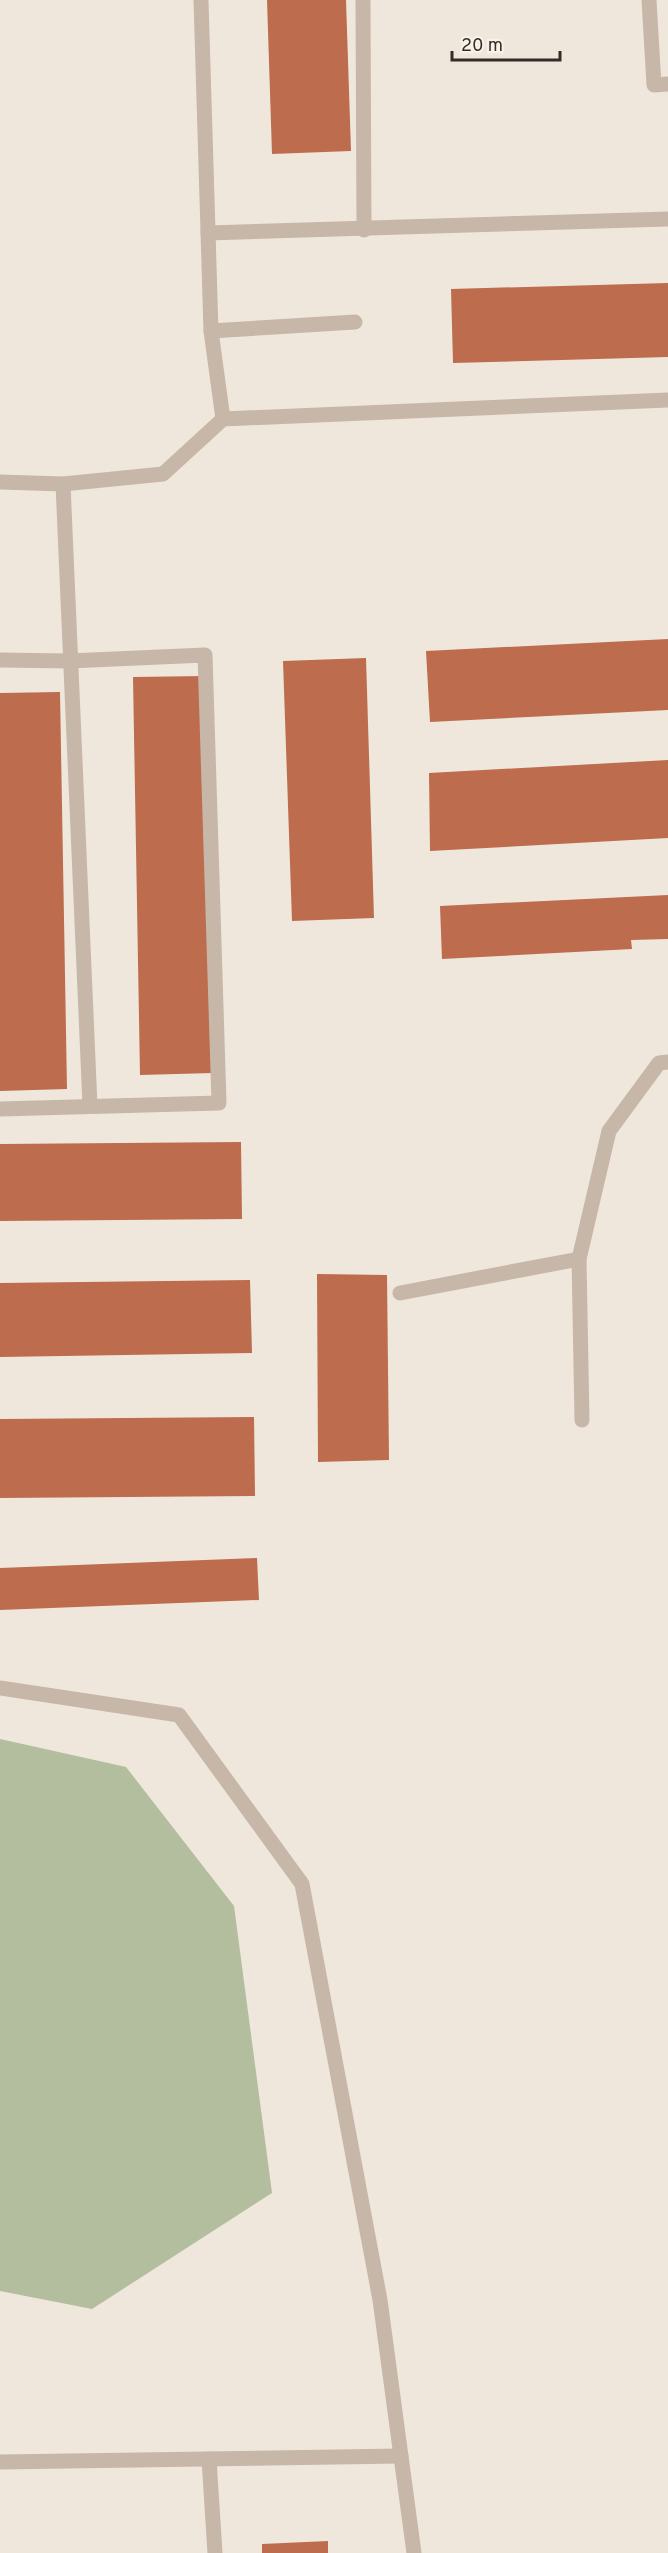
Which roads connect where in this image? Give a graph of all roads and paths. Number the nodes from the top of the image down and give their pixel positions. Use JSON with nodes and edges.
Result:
{"nodes":[{"id":1,"x":201,"y":0,"type":"edge"},
{"id":2,"x":363,"y":0,"type":"edge"},
{"id":3,"x":649,"y":0,"type":"edge"},
{"id":4,"x":668,"y":84,"type":"edge"},
{"id":5,"x":668,"y":219,"type":"edge"},
{"id":6,"x":364,"y":230,"type":"junction"},
{"id":7,"x":208,"y":233,"type":"junction"},
{"id":8,"x":355,"y":322,"type":"dead end"},
{"id":9,"x":211,"y":331,"type":"junction"},
{"id":10,"x":668,"y":400,"type":"edge"},
{"id":11,"x":223,"y":418,"type":"junction"},
{"id":12,"x":0,"y":482,"type":"edge"},
{"id":13,"x":63,"y":484,"type":"junction"},
{"id":14,"x":0,"y":660,"type":"edge"},
{"id":15,"x":69,"y":661,"type":"junction"},
{"id":16,"x":668,"y":1062,"type":"edge"},
{"id":17,"x":90,"y":1106,"type":"junction"},
{"id":18,"x":0,"y":1108,"type":"edge"},
{"id":19,"x":579,"y":1259,"type":"junction"},
{"id":20,"x":400,"y":1293,"type":"dead end"},
{"id":21,"x":582,"y":1420,"type":"dead end"},
{"id":22,"x":0,"y":1688,"type":"edge"},
{"id":23,"x":401,"y":2456,"type":"junction"},
{"id":24,"x":209,"y":2459,"type":"junction"},
{"id":25,"x":0,"y":2462,"type":"edge"},
{"id":26,"x":215,"y":2553,"type":"edge"},
{"id":27,"x":414,"y":2553,"type":"edge"}],
"edges":[{"from":1,"to":7,"type":"street"},
{"from":2,"to":6,"type":"street"},
{"from":3,"to":4,"type":"street"},
{"from":5,"to":6,"type":"street"},
{"from":6,"to":7,"type":"street"},
{"from":7,"to":9,"type":"street"},
{"from":8,"to":9,"type":"street"},
{"from":9,"to":11,"type":"street"},
{"from":10,"to":11,"type":"street"},
{"from":11,"to":13,"type":"street"},
{"from":12,"to":13,"type":"street"},
{"from":13,"to":15,"type":"street"},
{"from":14,"to":15,"type":"street"},
{"from":15,"to":17,"type":"street"},
{"from":15,"to":17,"type":"street"},
{"from":16,"to":19,"type":"street"},
{"from":17,"to":18,"type":"street"},
{"from":19,"to":20,"type":"street"},
{"from":19,"to":21,"type":"street"},
{"from":22,"to":23,"type":"street"},
{"from":23,"to":24,"type":"street"},
{"from":23,"to":27,"type":"street"},
{"from":24,"to":25,"type":"street"},
{"from":24,"to":26,"type":"street"}]}
